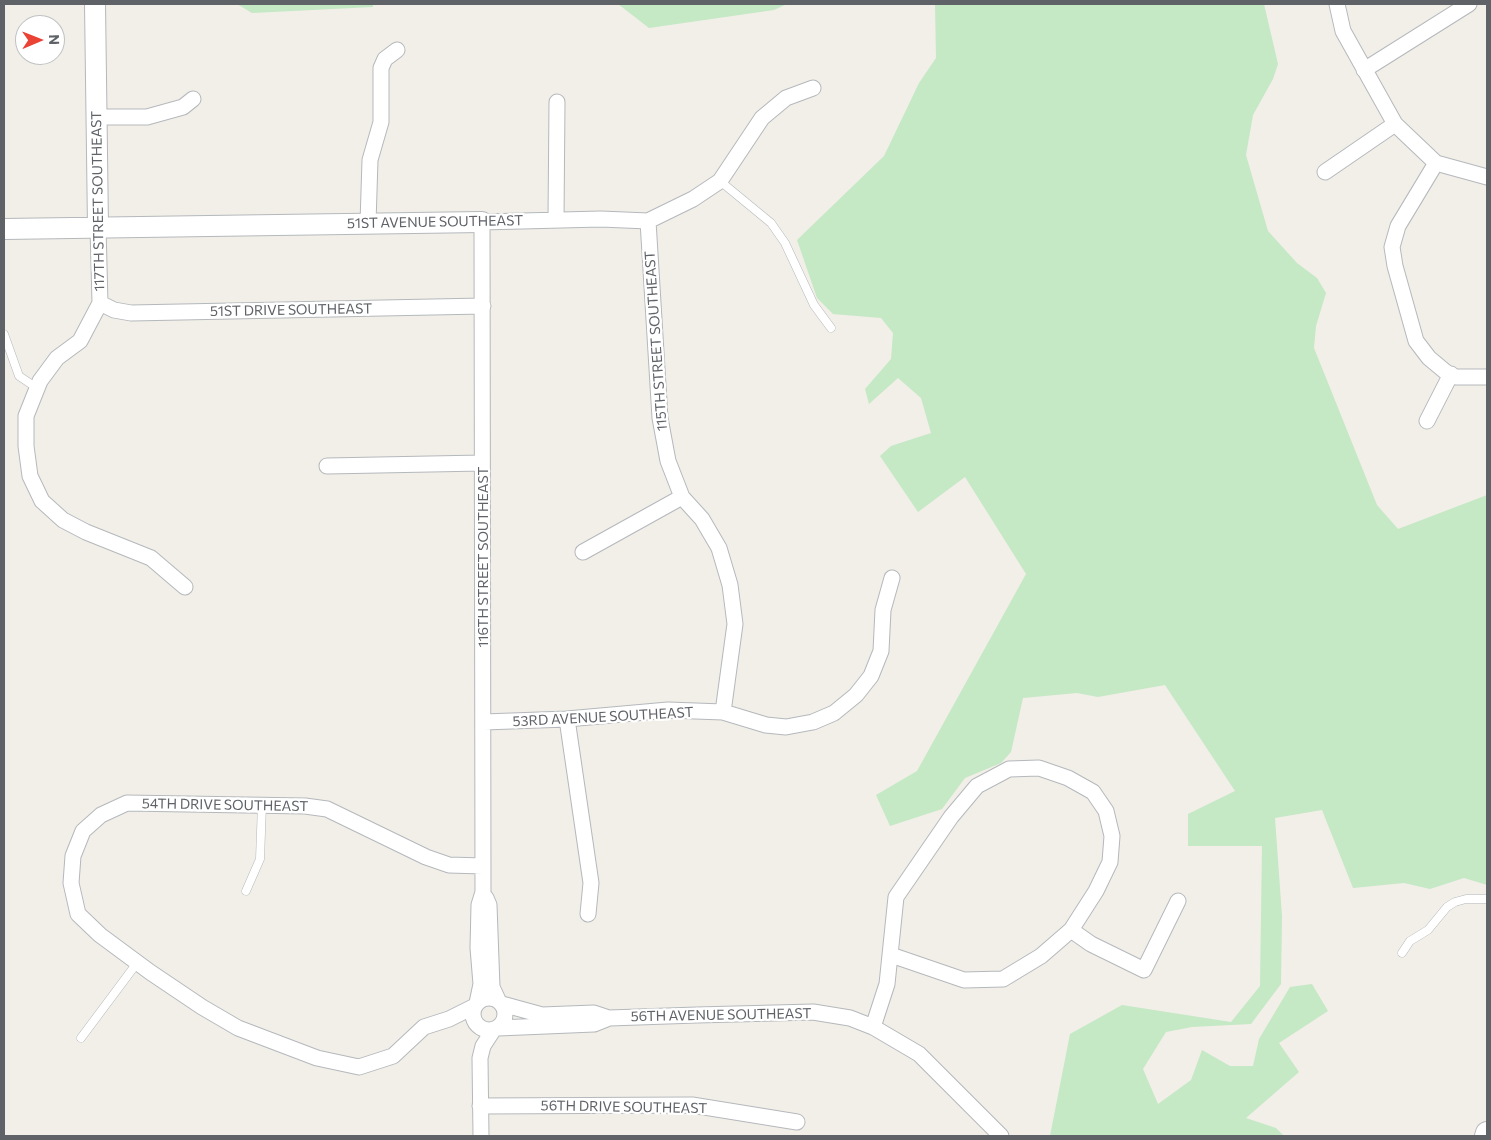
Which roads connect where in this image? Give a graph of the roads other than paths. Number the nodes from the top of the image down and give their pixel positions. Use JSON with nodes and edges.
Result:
{"nodes":[{"id":1,"x":96,"y":4,"type":"edge"},
{"id":2,"x":1337,"y":4,"type":"edge"},
{"id":3,"x":1469,"y":4,"type":"edge"},
{"id":4,"x":397,"y":50,"type":"dead end"},
{"id":5,"x":1364,"y":70,"type":"junction"},
{"id":6,"x":813,"y":88,"type":"dead end"},
{"id":7,"x":193,"y":99,"type":"dead end"},
{"id":8,"x":557,"y":102,"type":"dead end"},
{"id":9,"x":97,"y":117,"type":"junction"},
{"id":10,"x":1395,"y":124,"type":"junction"},
{"id":11,"x":1436,"y":163,"type":"junction"},
{"id":12,"x":1325,"y":172,"type":"dead end"},
{"id":13,"x":1487,"y":177,"type":"edge"},
{"id":14,"x":720,"y":181,"type":"junction"},
{"id":15,"x":556,"y":219,"type":"junction"},
{"id":16,"x":648,"y":221,"type":"junction"},
{"id":17,"x":482,"y":222,"type":"junction"},
{"id":18,"x":368,"y":223,"type":"junction"},
{"id":19,"x":98,"y":227,"type":"junction"},
{"id":20,"x":4,"y":229,"type":"edge"},
{"id":21,"x":100,"y":303,"type":"junction"},
{"id":22,"x":483,"y":306,"type":"junction"},
{"id":23,"x":831,"y":328,"type":"dead end"},
{"id":24,"x":4,"y":334,"type":"edge"},
{"id":25,"x":1451,"y":374,"type":"junction"},
{"id":26,"x":1481,"y":377,"type":"edge"},
{"id":27,"x":37,"y":388,"type":"junction"},
{"id":28,"x":1427,"y":421,"type":"dead end"},
{"id":29,"x":482,"y":463,"type":"junction"},
{"id":30,"x":327,"y":466,"type":"dead end"},
{"id":31,"x":682,"y":496,"type":"junction"},
{"id":32,"x":583,"y":552,"type":"dead end"},
{"id":33,"x":892,"y":578,"type":"dead end"},
{"id":34,"x":185,"y":587,"type":"dead end"},
{"id":35,"x":723,"y":712,"type":"junction"},
{"id":36,"x":567,"y":719,"type":"junction"},
{"id":37,"x":484,"y":722,"type":"junction"},
{"id":38,"x":262,"y":805,"type":"junction"},
{"id":39,"x":484,"y":866,"type":"junction"},
{"id":40,"x":246,"y":891,"type":"dead end"},
{"id":41,"x":484,"y":892,"type":"junction"},
{"id":42,"x":1487,"y":899,"type":"edge"},
{"id":43,"x":1178,"y":902,"type":"dead end"},
{"id":44,"x":588,"y":914,"type":"dead end"},
{"id":45,"x":1071,"y":930,"type":"junction"},
{"id":46,"x":1402,"y":953,"type":"dead end"},
{"id":47,"x":891,"y":955,"type":"junction"},
{"id":48,"x":137,"y":963,"type":"junction"},
{"id":49,"x":500,"y":1002,"type":"junction"},
{"id":50,"x":476,"y":1004,"type":"junction"},
{"id":51,"x":609,"y":1018,"type":"junction"},
{"id":52,"x":448,"y":1019,"type":"junction"},
{"id":53,"x":477,"y":1025,"type":"junction"},
{"id":54,"x":873,"y":1027,"type":"junction"},
{"id":55,"x":496,"y":1028,"type":"junction"},
{"id":56,"x":81,"y":1038,"type":"dead end"},
{"id":57,"x":480,"y":1058,"type":"junction"},
{"id":58,"x":480,"y":1106,"type":"junction"},
{"id":59,"x":797,"y":1122,"type":"dead end"},
{"id":60,"x":481,"y":1136,"type":"edge"},
{"id":61,"x":1001,"y":1136,"type":"edge"}],
"edges":[{"from":1,"to":9,"type":"street","name":"117TH STREET SOUTHEAST"},
{"from":2,"to":5,"type":"street"},
{"from":3,"to":5,"type":"street"},
{"from":4,"to":18,"type":"street"},
{"from":5,"to":10,"type":"street"},
{"from":6,"to":14,"type":"street","name":"51ST AVENUE SOUTHEAST"},
{"from":7,"to":9,"type":"street"},
{"from":8,"to":15,"type":"street"},
{"from":9,"to":19,"type":"street","name":"117TH STREET SOUTHEAST"},
{"from":10,"to":11,"type":"street"},
{"from":10,"to":12,"type":"street"},
{"from":11,"to":13,"type":"street"},
{"from":11,"to":25,"type":"street"},
{"from":14,"to":16,"type":"street","name":"51ST AVENUE SOUTHEAST"},
{"from":14,"to":23,"type":"lane"},
{"from":15,"to":16,"type":"street","name":"51ST AVENUE SOUTHEAST"},
{"from":15,"to":17,"type":"street","name":"51ST AVENUE SOUTHEAST"},
{"from":16,"to":31,"type":"street","name":"115TH STREET SOUTHEAST"},
{"from":17,"to":18,"type":"street","name":"51ST AVENUE SOUTHEAST"},
{"from":17,"to":22,"type":"street","name":"116TH STREET SOUTHEAST"},
{"from":18,"to":19,"type":"street","name":"51ST AVENUE SOUTHEAST"},
{"from":19,"to":20,"type":"street","name":"51ST AVENUE SOUTHEAST"},
{"from":19,"to":21,"type":"street","name":"117TH STREET SOUTHEAST"},
{"from":21,"to":22,"type":"street","name":"51ST DRIVE SOUTHEAST"},
{"from":21,"to":27,"type":"street","name":"117TH STREET SOUTHEAST"},
{"from":22,"to":29,"type":"street","name":"116TH STREET SOUTHEAST"},
{"from":24,"to":27,"type":"lane"},
{"from":25,"to":26,"type":"street"},
{"from":25,"to":28,"type":"street"},
{"from":27,"to":34,"type":"street","name":"117TH STREET SOUTHEAST"},
{"from":29,"to":30,"type":"street"},
{"from":29,"to":37,"type":"street","name":"116TH STREET SOUTHEAST"},
{"from":31,"to":32,"type":"street"},
{"from":31,"to":35,"type":"street","name":"115TH STREET SOUTHEAST"},
{"from":33,"to":35,"type":"street","name":"53RD AVENUE SOUTHEAST"},
{"from":35,"to":36,"type":"street","name":"53RD AVENUE SOUTHEAST"},
{"from":36,"to":37,"type":"street","name":"53RD AVENUE SOUTHEAST"},
{"from":36,"to":44,"type":"street"},
{"from":37,"to":39,"type":"street","name":"116TH STREET SOUTHEAST"},
{"from":38,"to":39,"type":"street","name":"54TH DRIVE SOUTHEAST"},
{"from":38,"to":40,"type":"lane"},
{"from":38,"to":48,"type":"street","name":"54TH DRIVE SOUTHEAST"},
{"from":39,"to":41,"type":"street","name":"116TH STREET SOUTHEAST"},
{"from":41,"to":49,"type":"street","name":"116TH STREET SOUTHEAST"},
{"from":41,"to":50,"type":"street","name":"116TH STREET SOUTHEAST"},
{"from":42,"to":46,"type":"lane"},
{"from":43,"to":45,"type":"street"},
{"from":45,"to":47,"type":"street"},
{"from":45,"to":47,"type":"street"},
{"from":47,"to":54,"type":"street"},
{"from":48,"to":52,"type":"street"},
{"from":48,"to":56,"type":"lane"},
{"from":49,"to":50,"type":"street"},
{"from":49,"to":51,"type":"street","name":"56TH AVENUE SOUTHEAST"},
{"from":49,"to":55,"type":"street"},
{"from":50,"to":52,"type":"street"},
{"from":50,"to":53,"type":"street"},
{"from":51,"to":54,"type":"street","name":"56TH AVENUE SOUTHEAST"},
{"from":51,"to":55,"type":"street","name":"56TH AVENUE SOUTHEAST"},
{"from":52,"to":53,"type":"street"},
{"from":53,"to":55,"type":"street"},
{"from":53,"to":57,"type":"street"},
{"from":54,"to":61,"type":"street","name":"56TH AVENUE SOUTHEAST"},
{"from":55,"to":57,"type":"street"},
{"from":57,"to":58,"type":"street"},
{"from":58,"to":59,"type":"street","name":"56TH DRIVE SOUTHEAST"},
{"from":58,"to":60,"type":"street"}]}
